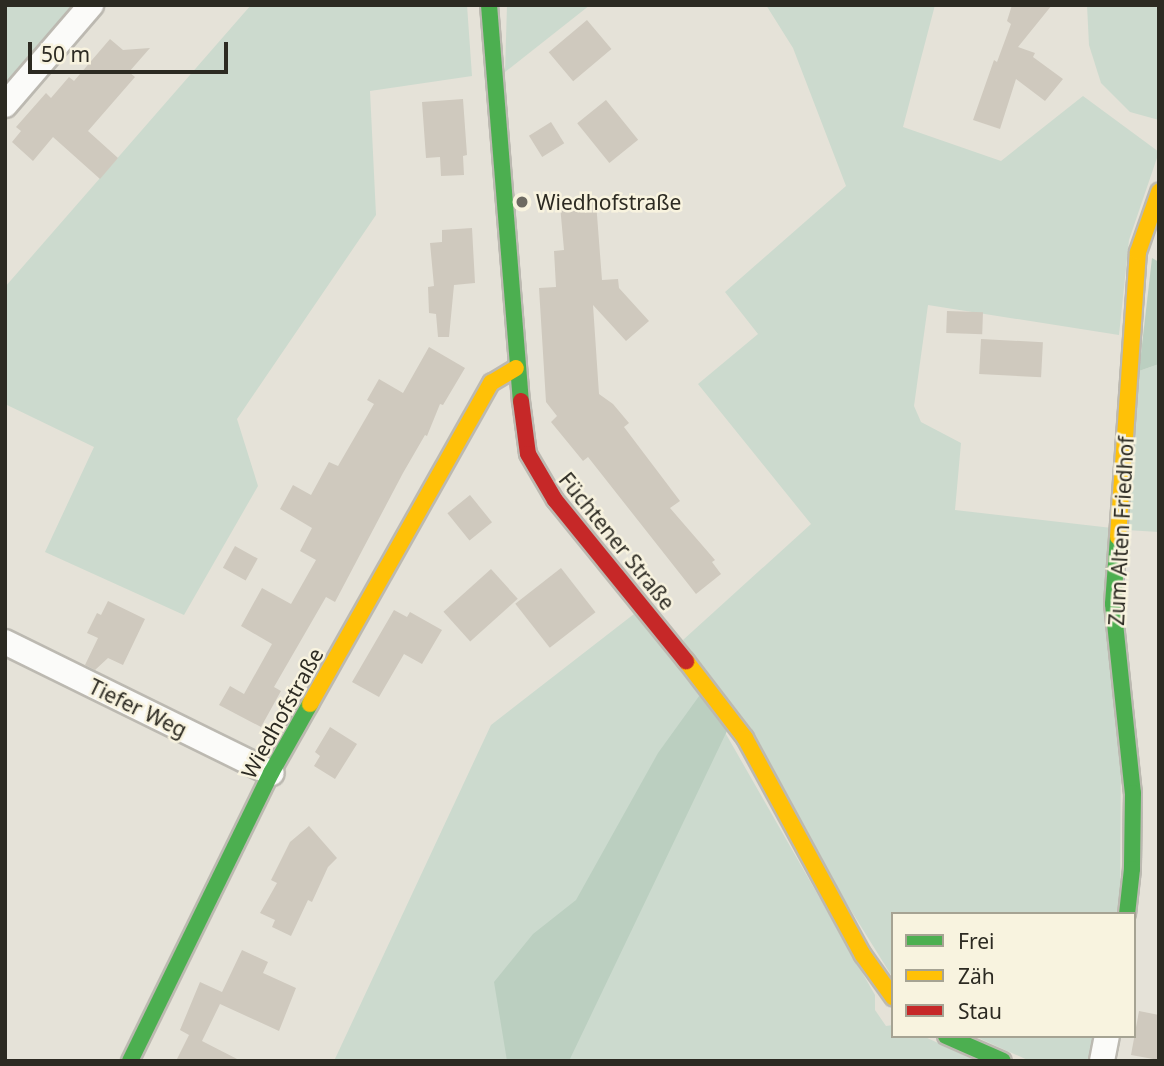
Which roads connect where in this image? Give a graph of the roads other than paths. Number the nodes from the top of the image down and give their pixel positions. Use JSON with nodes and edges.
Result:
{"nodes":[{"id":1,"x":91,"y":5,"type":"edge"},
{"id":2,"x":489,"y":5,"type":"edge"},
{"id":3,"x":5,"y":105,"type":"edge"},
{"id":4,"x":1159,"y":192,"type":"edge"},
{"id":5,"x":516,"y":368,"type":"junction"},
{"id":6,"x":5,"y":642,"type":"edge"},
{"id":7,"x":271,"y":773,"type":"junction"},
{"id":8,"x":1127,"y":912,"type":"edge"},
{"id":9,"x":891,"y":994,"type":"edge"},
{"id":10,"x":951,"y":1038,"type":"edge"},
{"id":11,"x":1107,"y":1038,"type":"edge"},
{"id":12,"x":130,"y":1061,"type":"edge"},
{"id":13,"x":1003,"y":1061,"type":"edge"},
{"id":14,"x":1101,"y":1061,"type":"edge"}],
"edges":[{"from":1,"to":3,"type":"street"},
{"from":2,"to":5,"type":"street","name":"Füchtener Straße"},
{"from":4,"to":8,"type":"street","name":"Zum Alten Friedhof"},
{"from":5,"to":7,"type":"street","name":"Wiedhofstraße"},
{"from":5,"to":9,"type":"street","name":"Füchtener Straße"},
{"from":6,"to":7,"type":"street","name":"Tiefer Weg"},
{"from":7,"to":12,"type":"street","name":"Wiedhofstraße"},
{"from":10,"to":13,"type":"street"},
{"from":11,"to":14,"type":"street"}]}
